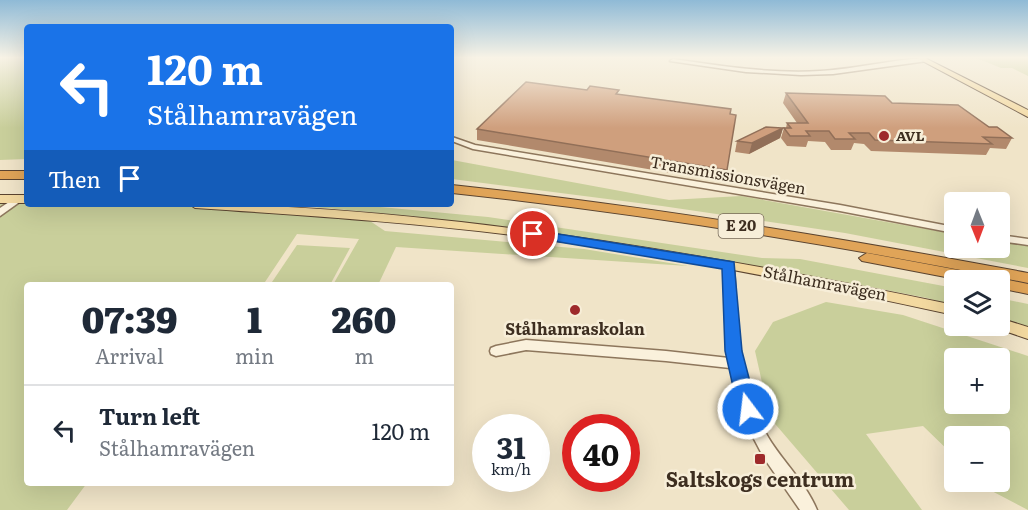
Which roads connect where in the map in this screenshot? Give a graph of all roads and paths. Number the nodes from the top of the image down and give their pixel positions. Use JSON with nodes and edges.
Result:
{"nodes":[{"id":1,"x":965,"y":81,"type":"edge"},
{"id":2,"x":1028,"y":114,"type":"edge"},
{"id":3,"x":454,"y":140,"type":"edge"},
{"id":4,"x":0,"y":167,"type":"edge"},
{"id":5,"x":24,"y":167,"type":"edge"},
{"id":6,"x":0,"y":175,"type":"edge"},
{"id":7,"x":24,"y":175,"type":"edge"},
{"id":8,"x":454,"y":189,"type":"edge"},
{"id":9,"x":454,"y":198,"type":"edge"},
{"id":10,"x":0,"y":199,"type":"edge"},
{"id":11,"x":23,"y":199,"type":"edge"},
{"id":12,"x":239,"y":207,"type":"edge"},
{"id":13,"x":0,"y":213,"type":"edge"},
{"id":14,"x":944,"y":228,"type":"edge"},
{"id":15,"x":1010,"y":240,"type":"edge"},
{"id":16,"x":1028,"y":242,"type":"edge"},
{"id":17,"x":729,"y":265,"type":"junction"},
{"id":18,"x":944,"y":273,"type":"edge"},
{"id":19,"x":1028,"y":278,"type":"edge"},
{"id":20,"x":1010,"y":285,"type":"edge"},
{"id":21,"x":1028,"y":289,"type":"edge"},
{"id":22,"x":944,"y":308,"type":"edge"},
{"id":23,"x":1010,"y":327,"type":"edge"},
{"id":24,"x":1028,"y":333,"type":"edge"},
{"id":25,"x":496,"y":351,"type":"dead end"},
{"id":26,"x":735,"y":364,"type":"junction"},
{"id":27,"x":809,"y":510,"type":"edge"}],
"edges":[{"from":1,"to":2,"type":"main road"},
{"from":3,"to":14,"type":"street","name":"Transmissionsvägen"},
{"from":4,"to":5,"type":"highway"},
{"from":6,"to":7,"type":"highway"},
{"from":8,"to":19,"type":"highway","number":"E 20"},
{"from":9,"to":18,"type":"highway","number":"E 20"},
{"from":10,"to":11,"type":"main road"},
{"from":11,"to":13,"type":"street"},
{"from":12,"to":17,"type":"main road","name":"Stålhamravägen"},
{"from":15,"to":16,"type":"street"},
{"from":17,"to":22,"type":"main road","name":"Stålhamravägen"},
{"from":17,"to":26,"type":"street"},
{"from":20,"to":21,"type":"highway"},
{"from":23,"to":24,"type":"main road"},
{"from":25,"to":26,"type":"street"},
{"from":26,"to":27,"type":"street"}]}
